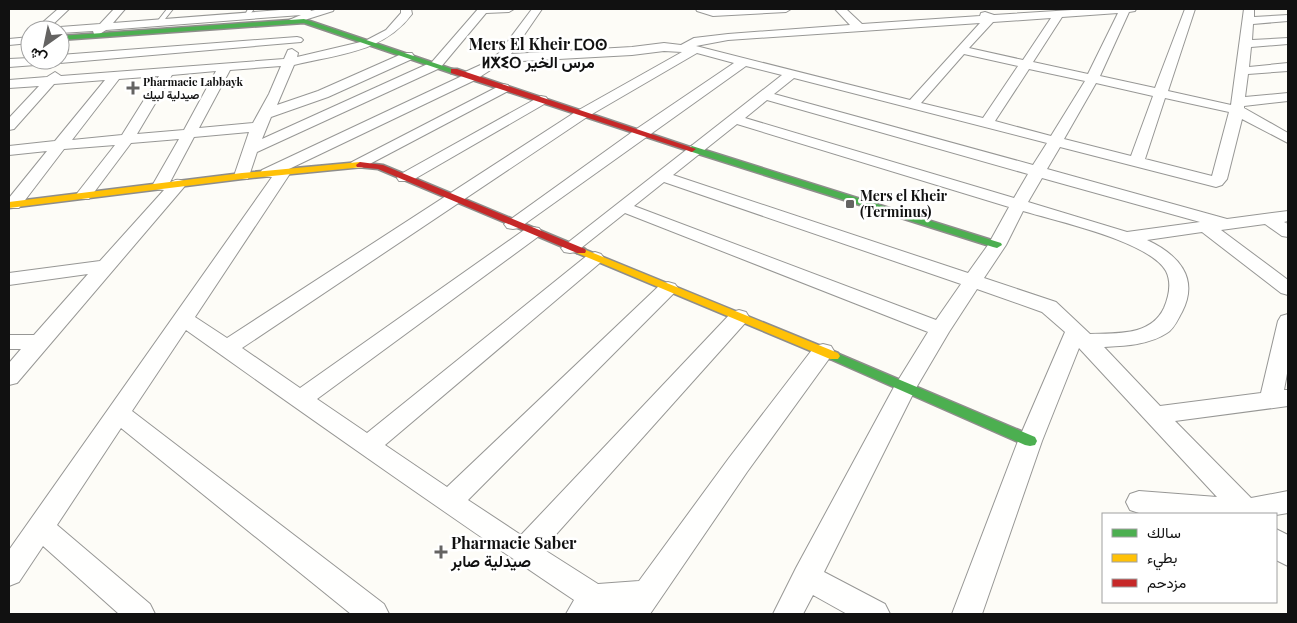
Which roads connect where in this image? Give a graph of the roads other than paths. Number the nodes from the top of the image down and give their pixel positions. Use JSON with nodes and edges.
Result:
{"nodes":[{"id":1,"x":64,"y":9,"type":"edge"},
{"id":2,"x":120,"y":9,"type":"edge"},
{"id":3,"x":170,"y":9,"type":"edge"},
{"id":4,"x":329,"y":9,"type":"edge"},
{"id":5,"x":406,"y":9,"type":"edge"},
{"id":6,"x":509,"y":9,"type":"edge"},
{"id":7,"x":537,"y":9,"type":"edge"},
{"id":8,"x":701,"y":9,"type":"edge"},
{"id":9,"x":786,"y":9,"type":"edge"},
{"id":10,"x":840,"y":9,"type":"edge"},
{"id":11,"x":976,"y":9,"type":"edge"},
{"id":12,"x":1190,"y":9,"type":"edge"},
{"id":13,"x":484,"y":10,"type":"edge"},
{"id":14,"x":1122,"y":10,"type":"edge"},
{"id":15,"x":249,"y":12,"type":"edge"},
{"id":16,"x":1059,"y":14,"type":"junction"},
{"id":17,"x":305,"y":15,"type":"edge"},
{"id":18,"x":1248,"y":15,"type":"edge"},
{"id":19,"x":991,"y":18,"type":"junction"},
{"id":20,"x":1288,"y":18,"type":"edge"},
{"id":21,"x":51,"y":20,"type":"edge"},
{"id":22,"x":159,"y":23,"type":"junction"},
{"id":23,"x":721,"y":25,"type":"junction"},
{"id":24,"x":859,"y":28,"type":"junction"},
{"id":25,"x":70,"y":30,"type":"edge"},
{"id":26,"x":99,"y":31,"type":"junction"},
{"id":27,"x":70,"y":36,"type":"edge"},
{"id":28,"x":297,"y":40,"type":"junction"},
{"id":29,"x":1288,"y":40,"type":"edge"},
{"id":30,"x":368,"y":44,"type":"junction"},
{"id":31,"x":1246,"y":44,"type":"junction"},
{"id":32,"x":689,"y":48,"type":"junction"},
{"id":33,"x":961,"y":50,"type":"junction"},
{"id":34,"x":70,"y":56,"type":"edge"},
{"id":35,"x":408,"y":56,"type":"junction"},
{"id":36,"x":500,"y":58,"type":"junction"},
{"id":37,"x":70,"y":59,"type":"edge"},
{"id":38,"x":744,"y":61,"type":"junction"},
{"id":39,"x":289,"y":62,"type":"junction"},
{"id":40,"x":1026,"y":64,"type":"junction"},
{"id":41,"x":436,"y":65,"type":"junction"},
{"id":42,"x":1288,"y":67,"type":"edge"},
{"id":43,"x":224,"y":69,"type":"junction"},
{"id":44,"x":58,"y":70,"type":"edge"},
{"id":45,"x":1242,"y":71,"type":"junction"},
{"id":46,"x":167,"y":73,"type":"junction"},
{"id":47,"x":793,"y":73,"type":"junction"},
{"id":48,"x":469,"y":76,"type":"junction"},
{"id":49,"x":114,"y":77,"type":"junction"},
{"id":50,"x":1092,"y":80,"type":"junction"},
{"id":51,"x":50,"y":81,"type":"junction"},
{"id":52,"x":9,"y":84,"type":"edge"},
{"id":53,"x":503,"y":88,"type":"junction"},
{"id":54,"x":1160,"y":94,"type":"junction"},
{"id":55,"x":766,"y":96,"type":"junction"},
{"id":56,"x":1288,"y":97,"type":"edge"},
{"id":57,"x":541,"y":100,"type":"junction"},
{"id":58,"x":913,"y":104,"type":"junction"},
{"id":59,"x":1238,"y":106,"type":"junction"},
{"id":60,"x":582,"y":114,"type":"junction"},
{"id":61,"x":735,"y":119,"type":"junction"},
{"id":62,"x":262,"y":121,"type":"junction"},
{"id":63,"x":986,"y":124,"type":"junction"},
{"id":64,"x":9,"y":126,"type":"edge"},
{"id":65,"x":640,"y":133,"type":"junction"},
{"id":66,"x":190,"y":134,"type":"junction"},
{"id":67,"x":1285,"y":135,"type":"edge"},
{"id":68,"x":127,"y":139,"type":"junction"},
{"id":69,"x":1056,"y":142,"type":"junction"},
{"id":70,"x":62,"y":145,"type":"junction"},
{"id":71,"x":251,"y":149,"type":"junction"},
{"id":72,"x":9,"y":150,"type":"edge"},
{"id":73,"x":694,"y":150,"type":"junction"},
{"id":74,"x":1136,"y":162,"type":"junction"},
{"id":75,"x":357,"y":165,"type":"junction"},
{"id":76,"x":1038,"y":171,"type":"junction"},
{"id":77,"x":275,"y":173,"type":"junction"},
{"id":78,"x":242,"y":176,"type":"junction"},
{"id":79,"x":661,"y":176,"type":"junction"},
{"id":80,"x":405,"y":178,"type":"junction"},
{"id":81,"x":169,"y":185,"type":"junction"},
{"id":82,"x":83,"y":196,"type":"junction"},
{"id":83,"x":453,"y":199,"type":"junction"},
{"id":84,"x":11,"y":205,"type":"edge"},
{"id":85,"x":1018,"y":205,"type":"junction"},
{"id":86,"x":623,"y":206,"type":"junction"},
{"id":87,"x":1288,"y":216,"type":"edge"},
{"id":88,"x":1267,"y":218,"type":"junction"},
{"id":89,"x":513,"y":224,"type":"junction"},
{"id":90,"x":1214,"y":224,"type":"junction"},
{"id":91,"x":533,"y":232,"type":"junction"},
{"id":92,"x":1288,"y":232,"type":"edge"},
{"id":93,"x":1126,"y":237,"type":"junction"},
{"id":94,"x":997,"y":245,"type":"junction"},
{"id":95,"x":570,"y":248,"type":"junction"},
{"id":96,"x":595,"y":258,"type":"junction"},
{"id":97,"x":106,"y":266,"type":"junction"},
{"id":98,"x":9,"y":279,"type":"edge"},
{"id":99,"x":973,"y":280,"type":"junction"},
{"id":100,"x":668,"y":288,"type":"junction"},
{"id":101,"x":1288,"y":289,"type":"edge"},
{"id":102,"x":739,"y":317,"type":"junction"},
{"id":103,"x":183,"y":318,"type":"junction"},
{"id":104,"x":1288,"y":320,"type":"edge"},
{"id":105,"x":940,"y":329,"type":"junction"},
{"id":106,"x":1079,"y":336,"type":"junction"},
{"id":107,"x":9,"y":342,"type":"edge"},
{"id":108,"x":39,"y":342,"type":"junction"},
{"id":109,"x":226,"y":348,"type":"junction"},
{"id":110,"x":823,"y":351,"type":"junction"},
{"id":111,"x":9,"y":377,"type":"edge"},
{"id":112,"x":905,"y":387,"type":"junction"},
{"id":113,"x":300,"y":400,"type":"junction"},
{"id":114,"x":1279,"y":400,"type":"edge"},
{"id":115,"x":118,"y":412,"type":"junction"},
{"id":116,"x":1155,"y":415,"type":"junction"},
{"id":117,"x":1030,"y":441,"type":"junction"},
{"id":118,"x":367,"y":446,"type":"junction"},
{"id":119,"x":449,"y":502,"type":"junction"},
{"id":120,"x":1139,"y":502,"type":"dead end"},
{"id":121,"x":1288,"y":502,"type":"edge"},
{"id":122,"x":1248,"y":512,"type":"edge"},
{"id":123,"x":40,"y":526,"type":"junction"},
{"id":124,"x":1277,"y":542,"type":"edge"},
{"id":125,"x":523,"y":552,"type":"junction"},
{"id":126,"x":1288,"y":554,"type":"edge"},
{"id":127,"x":9,"y":573,"type":"edge"},
{"id":128,"x":806,"y":577,"type":"junction"},
{"id":129,"x":640,"y":604,"type":"edge"},
{"id":130,"x":587,"y":606,"type":"edge"},
{"id":131,"x":140,"y":614,"type":"edge"},
{"id":132,"x":374,"y":614,"type":"edge"},
{"id":133,"x":619,"y":614,"type":"edge"},
{"id":134,"x":788,"y":614,"type":"edge"},
{"id":135,"x":875,"y":614,"type":"edge"},
{"id":136,"x":967,"y":614,"type":"edge"}],
"edges":[{"from":1,"to":21,"type":"street"},
{"from":2,"to":26,"type":"street"},
{"from":3,"to":22,"type":"lane"},
{"from":4,"to":17,"type":"street"},
{"from":5,"to":30,"type":"street"},
{"from":6,"to":13,"type":"street"},
{"from":7,"to":36,"type":"street"},
{"from":8,"to":23,"type":"street"},
{"from":9,"to":23,"type":"street"},
{"from":10,"to":24,"type":"street"},
{"from":11,"to":19,"type":"street"},
{"from":12,"to":54,"type":"street"},
{"from":13,"to":41,"type":"street"},
{"from":14,"to":16,"type":"street"},
{"from":14,"to":50,"type":"street"},
{"from":15,"to":17,"type":"street"},
{"from":15,"to":22,"type":"street"},
{"from":16,"to":19,"type":"street"},
{"from":16,"to":40,"type":"street"},
{"from":17,"to":26,"type":"street"},
{"from":17,"to":28,"type":"street"},
{"from":17,"to":30,"type":"street"},
{"from":18,"to":20,"type":"street"},
{"from":18,"to":31,"type":"street"},
{"from":19,"to":24,"type":"street"},
{"from":19,"to":33,"type":"street"},
{"from":22,"to":26,"type":"street"},
{"from":23,"to":24,"type":"street"},
{"from":23,"to":32,"type":"street"},
{"from":25,"to":26,"type":"street"},
{"from":26,"to":27,"type":"street"},
{"from":26,"to":34,"type":"street"},
{"from":28,"to":37,"type":"street"},
{"from":28,"to":39,"type":"street"},
{"from":29,"to":31,"type":"street"},
{"from":30,"to":35,"type":"street"},
{"from":30,"to":39,"type":"street"},
{"from":31,"to":45,"type":"street"},
{"from":32,"to":36,"type":"street"},
{"from":32,"to":38,"type":"street"},
{"from":32,"to":60,"type":"street"},
{"from":33,"to":40,"type":"street"},
{"from":33,"to":58,"type":"street"},
{"from":35,"to":41,"type":"street"},
{"from":35,"to":62,"type":"street"},
{"from":36,"to":48,"type":"street"},
{"from":38,"to":47,"type":"street"},
{"from":38,"to":65,"type":"street"},
{"from":39,"to":43,"type":"street"},
{"from":39,"to":62,"type":"street"},
{"from":40,"to":50,"type":"street"},
{"from":40,"to":63,"type":"street"},
{"from":41,"to":48,"type":"street"},
{"from":41,"to":71,"type":"street"},
{"from":42,"to":45,"type":"street"},
{"from":43,"to":46,"type":"street"},
{"from":43,"to":66,"type":"street"},
{"from":44,"to":51,"type":"street"},
{"from":45,"to":59,"type":"street"},
{"from":46,"to":49,"type":"street"},
{"from":46,"to":68,"type":"street"},
{"from":47,"to":55,"type":"street"},
{"from":47,"to":58,"type":"street"},
{"from":48,"to":53,"type":"street"},
{"from":48,"to":77,"type":"street"},
{"from":49,"to":51,"type":"street"},
{"from":49,"to":70,"type":"street"},
{"from":50,"to":54,"type":"street"},
{"from":50,"to":69,"type":"street"},
{"from":51,"to":52,"type":"street"},
{"from":51,"to":64,"type":"street"},
{"from":53,"to":57,"type":"street"},
{"from":53,"to":75,"type":"street"},
{"from":54,"to":59,"type":"street"},
{"from":54,"to":74,"type":"street"},
{"from":55,"to":61,"type":"street"},
{"from":55,"to":76,"type":"street"},
{"from":56,"to":59,"type":"street"},
{"from":57,"to":60,"type":"street"},
{"from":57,"to":80,"type":"street"},
{"from":58,"to":63,"type":"street"},
{"from":59,"to":67,"type":"street"},
{"from":59,"to":74,"type":"street"},
{"from":60,"to":65,"type":"street"},
{"from":60,"to":83,"type":"street"},
{"from":61,"to":73,"type":"street"},
{"from":61,"to":85,"type":"street"},
{"from":62,"to":66,"type":"street"},
{"from":62,"to":71,"type":"street"},
{"from":63,"to":69,"type":"street"},
{"from":65,"to":73,"type":"street"},
{"from":65,"to":89,"type":"street"},
{"from":66,"to":68,"type":"street"},
{"from":66,"to":81,"type":"street"},
{"from":68,"to":70,"type":"street"},
{"from":68,"to":82,"type":"street"},
{"from":69,"to":74,"type":"street"},
{"from":69,"to":76,"type":"street"},
{"from":70,"to":72,"type":"street"},
{"from":70,"to":84,"type":"street"},
{"from":71,"to":78,"type":"street"},
{"from":73,"to":79,"type":"street"},
{"from":73,"to":94,"type":"street"},
{"from":75,"to":77,"type":"street"},
{"from":75,"to":80,"type":"street"},
{"from":76,"to":85,"type":"street"},
{"from":76,"to":90,"type":"street"},
{"from":77,"to":78,"type":"street"},
{"from":77,"to":103,"type":"street"},
{"from":78,"to":81,"type":"street"},
{"from":79,"to":86,"type":"street"},
{"from":79,"to":99,"type":"street"},
{"from":80,"to":83,"type":"street"},
{"from":81,"to":82,"type":"street"},
{"from":81,"to":97,"type":"street"},
{"from":82,"to":84,"type":"street"},
{"from":83,"to":89,"type":"street"},
{"from":83,"to":109,"type":"street"},
{"from":85,"to":93,"type":"street"},
{"from":85,"to":94,"type":"street"},
{"from":86,"to":95,"type":"street"},
{"from":86,"to":105,"type":"street"},
{"from":87,"to":88,"type":"street"},
{"from":88,"to":90,"type":"street"},
{"from":88,"to":92,"type":"street"},
{"from":89,"to":91,"type":"street"},
{"from":90,"to":93,"type":"street"},
{"from":90,"to":101,"type":"street"},
{"from":91,"to":95,"type":"street"},
{"from":91,"to":113,"type":"street"},
{"from":93,"to":106,"type":"street"},
{"from":94,"to":99,"type":"street"},
{"from":95,"to":96,"type":"street"},
{"from":96,"to":100,"type":"street"},
{"from":96,"to":118,"type":"street"},
{"from":97,"to":98,"type":"street"},
{"from":97,"to":108,"type":"street"},
{"from":99,"to":105,"type":"street"},
{"from":99,"to":106,"type":"street"},
{"from":100,"to":102,"type":"street"},
{"from":100,"to":119,"type":"street"},
{"from":102,"to":110,"type":"street"},
{"from":102,"to":125,"type":"street"},
{"from":103,"to":109,"type":"street"},
{"from":103,"to":115,"type":"street"},
{"from":104,"to":114,"type":"street"},
{"from":105,"to":112,"type":"street"},
{"from":106,"to":116,"type":"street"},
{"from":106,"to":117,"type":"street"},
{"from":107,"to":108,"type":"street"},
{"from":108,"to":111,"type":"street"},
{"from":109,"to":113,"type":"street"},
{"from":110,"to":112,"type":"street"},
{"from":110,"to":129,"type":"street"},
{"from":112,"to":117,"type":"street"},
{"from":112,"to":128,"type":"street"},
{"from":113,"to":118,"type":"street"},
{"from":114,"to":116,"type":"street"},
{"from":115,"to":123,"type":"street"},
{"from":115,"to":132,"type":"street"},
{"from":116,"to":122,"type":"street"},
{"from":117,"to":136,"type":"street"},
{"from":118,"to":119,"type":"street"},
{"from":119,"to":125,"type":"street"},
{"from":120,"to":122,"type":"street"},
{"from":121,"to":122,"type":"street"},
{"from":123,"to":127,"type":"street"},
{"from":123,"to":131,"type":"street"},
{"from":124,"to":126,"type":"street"},
{"from":125,"to":130,"type":"street"},
{"from":128,"to":134,"type":"street"},
{"from":128,"to":135,"type":"street"},
{"from":129,"to":130,"type":"street"},
{"from":130,"to":133,"type":"street"}]}
